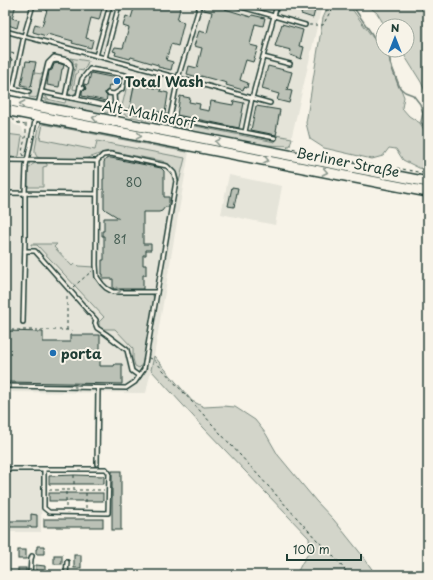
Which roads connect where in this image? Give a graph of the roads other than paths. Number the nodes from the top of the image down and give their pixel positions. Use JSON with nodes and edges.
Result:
{"nodes":[{"id":1,"x":33,"y":5,"type":"edge"},
{"id":2,"x":110,"y":5,"type":"edge"},
{"id":3,"x":119,"y":5,"type":"edge"},
{"id":4,"x":200,"y":5,"type":"edge"},
{"id":5,"x":235,"y":5,"type":"edge"},
{"id":6,"x":276,"y":5,"type":"edge"},
{"id":7,"x":274,"y":16,"type":"junction"},
{"id":8,"x":305,"y":25,"type":"road end"},
{"id":9,"x":5,"y":31,"type":"edge"},
{"id":10,"x":24,"y":36,"type":"junction"},
{"id":11,"x":96,"y":56,"type":"junction"},
{"id":12,"x":105,"y":58,"type":"junction"},
{"id":13,"x":263,"y":58,"type":"junction"},
{"id":14,"x":290,"y":64,"type":"dead end"},
{"id":15,"x":178,"y":78,"type":"junction"},
{"id":16,"x":5,"y":86,"type":"edge"},
{"id":17,"x":13,"y":88,"type":"junction"},
{"id":18,"x":29,"y":92,"type":"dead end"},
{"id":19,"x":42,"y":92,"type":"junction"},
{"id":20,"x":108,"y":93,"type":"dead end"},
{"id":21,"x":114,"y":94,"type":"junction"},
{"id":22,"x":65,"y":97,"type":"junction"},
{"id":23,"x":70,"y":98,"type":"junction"},
{"id":24,"x":252,"y":98,"type":"junction"},
{"id":25,"x":5,"y":100,"type":"edge"},
{"id":26,"x":270,"y":103,"type":"dead end"},
{"id":27,"x":116,"y":107,"type":"junction"},
{"id":28,"x":131,"y":110,"type":"dead end"},
{"id":29,"x":37,"y":111,"type":"junction"},
{"id":30,"x":8,"y":113,"type":"edge"},
{"id":31,"x":170,"y":118,"type":"junction"},
{"id":32,"x":114,"y":123,"type":"junction"},
{"id":33,"x":245,"y":132,"type":"junction"},
{"id":34,"x":275,"y":138,"type":"dead end"},
{"id":35,"x":5,"y":160,"type":"edge"},
{"id":36,"x":27,"y":160,"type":"junction"},
{"id":37,"x":287,"y":160,"type":"junction"},
{"id":38,"x":97,"y":161,"type":"junction"},
{"id":39,"x":428,"y":182,"type":"edge"},
{"id":40,"x":428,"y":192,"type":"edge"},
{"id":41,"x":5,"y":193,"type":"edge"},
{"id":42,"x":25,"y":194,"type":"junction"},
{"id":43,"x":96,"y":194,"type":"junction"},
{"id":44,"x":25,"y":251,"type":"junction"},
{"id":45,"x":157,"y":292,"type":"junction"},
{"id":46,"x":23,"y":322,"type":"dead end"},
{"id":47,"x":139,"y":376,"type":"junction"},
{"id":48,"x":5,"y":386,"type":"edge"},
{"id":49,"x":98,"y":388,"type":"junction"},
{"id":50,"x":97,"y":464,"type":"dead end"},
{"id":51,"x":5,"y":468,"type":"edge"},
{"id":52,"x":44,"y":469,"type":"junction"},
{"id":53,"x":32,"y":556,"type":"dead end"},
{"id":54,"x":67,"y":562,"type":"dead end"},
{"id":55,"x":30,"y":575,"type":"edge"},
{"id":56,"x":66,"y":575,"type":"edge"}],
"edges":[{"from":1,"to":10,"type":"lane"},
{"from":2,"to":11,"type":"lane"},
{"from":3,"to":12,"type":"lane"},
{"from":4,"to":15,"type":"lane"},
{"from":5,"to":7,"type":"lane"},
{"from":6,"to":7,"type":"lane"},
{"from":7,"to":8,"type":"lane"},
{"from":7,"to":13,"type":"lane"},
{"from":9,"to":10,"type":"lane"},
{"from":10,"to":11,"type":"lane"},
{"from":10,"to":17,"type":"lane"},
{"from":11,"to":12,"type":"lane"},
{"from":12,"to":15,"type":"lane"},
{"from":13,"to":14,"type":"lane"},
{"from":13,"to":24,"type":"lane"},
{"from":15,"to":24,"type":"lane"},
{"from":15,"to":31,"type":"lane"},
{"from":16,"to":17,"type":"lane"},
{"from":17,"to":18,"type":"lane"},
{"from":19,"to":22,"type":"lane"},
{"from":19,"to":22,"type":"lane"},
{"from":19,"to":29,"type":"lane"},
{"from":20,"to":21,"type":"lane"},
{"from":21,"to":23,"type":"lane"},
{"from":21,"to":27,"type":"lane"},
{"from":22,"to":23,"type":"lane"},
{"from":23,"to":27,"type":"lane"},
{"from":24,"to":26,"type":"lane"},
{"from":24,"to":33,"type":"lane"},
{"from":29,"to":25,"type":"main road","name":"Alt-Mahlsdorf","one_way":true},
{"from":27,"to":32,"type":"lane"},
{"from":28,"to":31,"type":"lane"},
{"from":29,"to":30,"type":"main road","name":"Alt-Mahlsdorf"},
{"from":32,"to":29,"type":"main road","name":"Alt-Mahlsdorf","one_way":true},
{"from":29,"to":36,"type":"lane"},
{"from":29,"to":37,"type":"main road","name":"Alt-Mahlsdorf","one_way":true},
{"from":31,"to":33,"type":"lane"},
{"from":37,"to":32,"type":"main road","name":"Alt-Mahlsdorf","one_way":true},
{"from":33,"to":34,"type":"lane"},
{"from":35,"to":36,"type":"lane"},
{"from":36,"to":38,"type":"lane"},
{"from":36,"to":42,"type":"lane"},
{"from":37,"to":39,"type":"main road","name":"Berliner Straße"},
{"from":37,"to":40,"type":"main road","name":"Berliner Straße","one_way":true},
{"from":38,"to":43,"type":"lane"},
{"from":38,"to":45,"type":"lane"},
{"from":41,"to":42,"type":"lane"},
{"from":42,"to":43,"type":"lane"},
{"from":42,"to":44,"type":"lane"},
{"from":43,"to":45,"type":"lane","one_way":true},
{"from":44,"to":46,"type":"lane"},
{"from":44,"to":47,"type":"lane"},
{"from":45,"to":47,"type":"lane"},
{"from":47,"to":49,"type":"lane"},
{"from":49,"to":48,"type":"lane","one_way":true},
{"from":49,"to":50,"type":"lane"},
{"from":51,"to":52,"type":"lane"},
{"from":52,"to":52,"type":"lane"},
{"from":53,"to":55,"type":"lane"},
{"from":54,"to":56,"type":"lane"}]}
